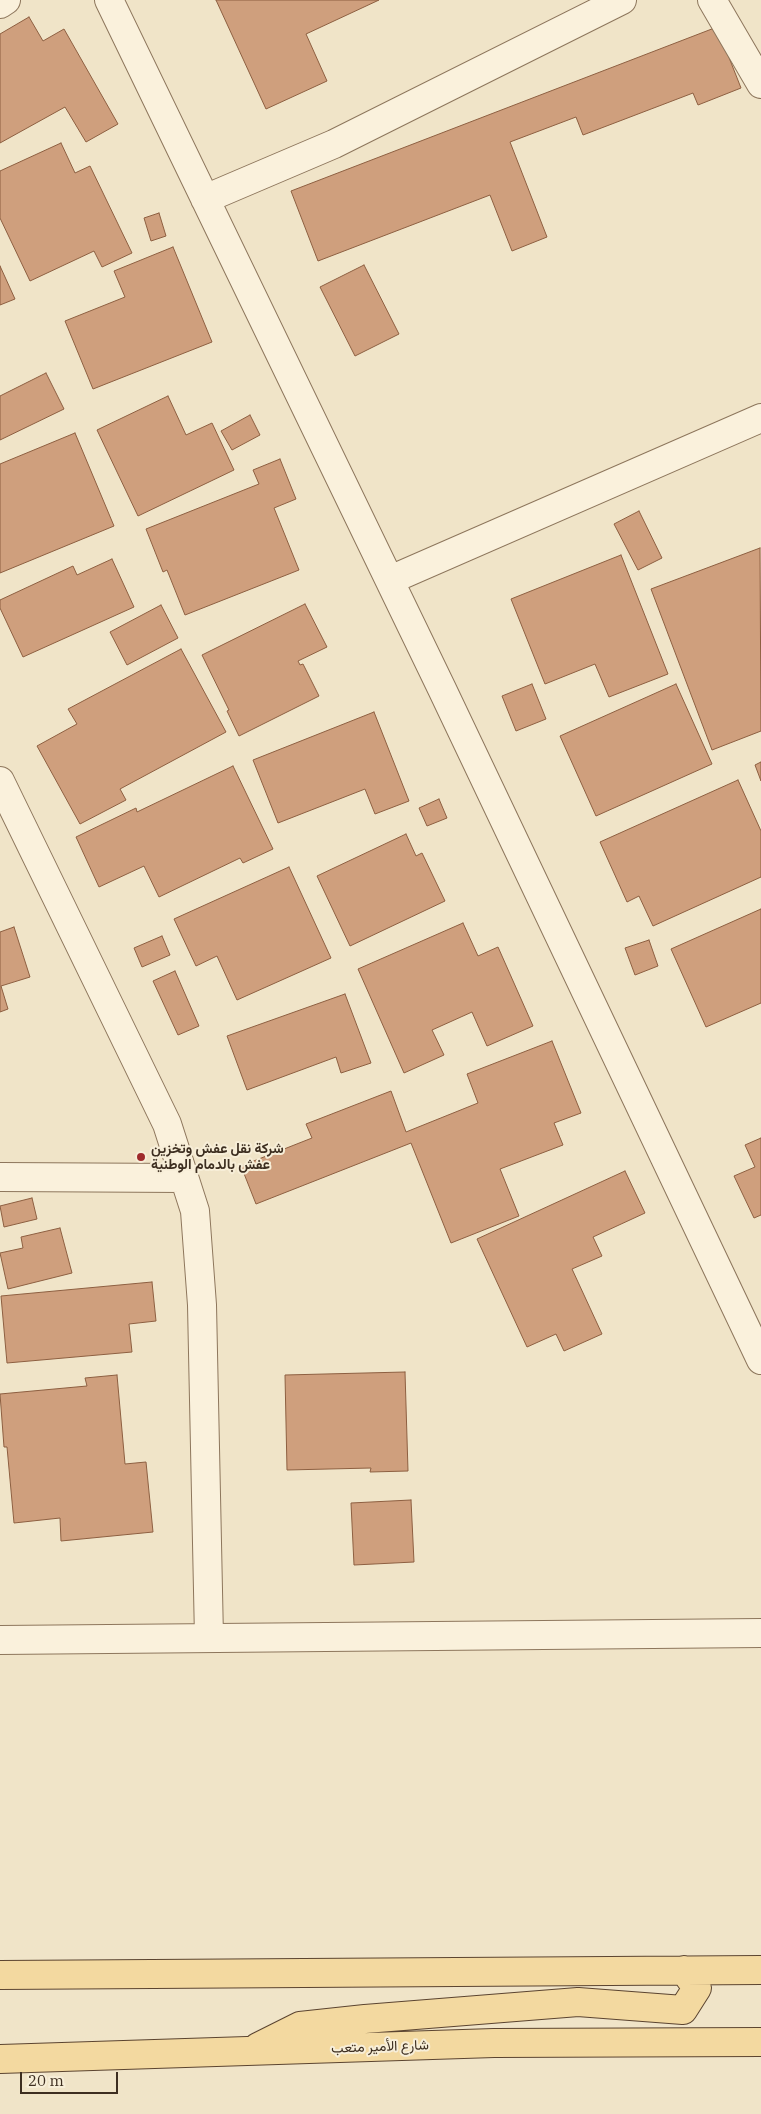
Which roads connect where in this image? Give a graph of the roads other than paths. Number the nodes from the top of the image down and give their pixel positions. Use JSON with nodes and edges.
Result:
{"nodes":[{"id":1,"x":6,"y":0,"type":"edge"},
{"id":2,"x":109,"y":0,"type":"edge"},
{"id":3,"x":622,"y":0,"type":"edge"},
{"id":4,"x":712,"y":0,"type":"edge"},
{"id":5,"x":0,"y":4,"type":"edge"},
{"id":6,"x":761,"y":84,"type":"edge"},
{"id":7,"x":205,"y":199,"type":"junction"},
{"id":8,"x":761,"y":418,"type":"edge"},
{"id":9,"x":390,"y":580,"type":"junction"},
{"id":10,"x":0,"y":780,"type":"edge"},
{"id":11,"x":0,"y":1176,"type":"edge"},
{"id":12,"x":184,"y":1178,"type":"junction"},
{"id":13,"x":761,"y":1360,"type":"edge"},
{"id":14,"x":761,"y":1633,"type":"edge"},
{"id":15,"x":209,"y":1638,"type":"junction"},
{"id":16,"x":0,"y":1640,"type":"edge"},
{"id":17,"x":684,"y":1970,"type":"junction"},
{"id":18,"x":761,"y":1970,"type":"edge"},
{"id":19,"x":0,"y":1975,"type":"edge"},
{"id":20,"x":761,"y":2042,"type":"edge"},
{"id":21,"x":250,"y":2051,"type":"junction"},
{"id":22,"x":0,"y":2059,"type":"edge"}],
"edges":[{"from":1,"to":5,"type":"street"},
{"from":2,"to":7,"type":"street"},
{"from":3,"to":7,"type":"street"},
{"from":4,"to":6,"type":"street"},
{"from":7,"to":9,"type":"street"},
{"from":8,"to":9,"type":"street"},
{"from":9,"to":13,"type":"street"},
{"from":10,"to":12,"type":"street"},
{"from":11,"to":12,"type":"street"},
{"from":12,"to":15,"type":"street"},
{"from":14,"to":15,"type":"street"},
{"from":15,"to":16,"type":"street"},
{"from":17,"to":18,"type":"main road"},
{"from":17,"to":19,"type":"main road"},
{"from":17,"to":21,"type":"main road"},
{"from":20,"to":21,"type":"main road","name":"شارع الأمير متعب"},
{"from":21,"to":22,"type":"main road","name":"شارع الأمير متعب"}]}
